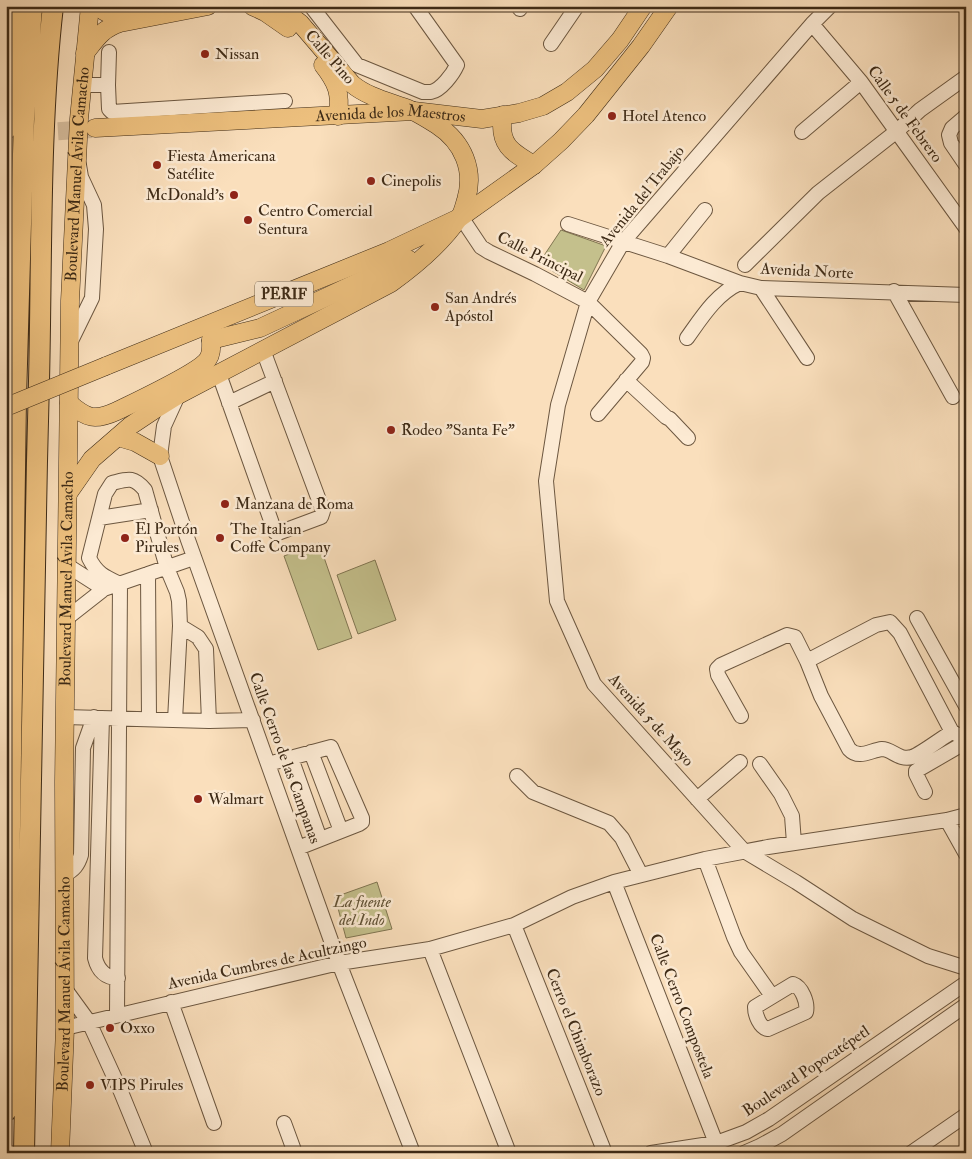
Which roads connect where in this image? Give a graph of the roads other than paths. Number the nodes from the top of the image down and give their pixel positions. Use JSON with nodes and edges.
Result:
{"nodes":[{"id":1,"x":15,"y":6,"type":"edge"},
{"id":2,"x":32,"y":6,"type":"edge"},
{"id":3,"x":53,"y":6,"type":"edge"},
{"id":4,"x":60,"y":6,"type":"edge"},
{"id":5,"x":90,"y":6,"type":"edge"},
{"id":6,"x":99,"y":6,"type":"edge"},
{"id":7,"x":158,"y":6,"type":"edge"},
{"id":8,"x":208,"y":6,"type":"edge"},
{"id":9,"x":252,"y":6,"type":"edge"},
{"id":10,"x":278,"y":6,"type":"edge"},
{"id":11,"x":311,"y":6,"type":"edge"},
{"id":12,"x":415,"y":6,"type":"edge"},
{"id":13,"x":577,"y":6,"type":"edge"},
{"id":14,"x":643,"y":6,"type":"edge"},
{"id":15,"x":669,"y":6,"type":"edge"},
{"id":16,"x":830,"y":6,"type":"edge"},
{"id":17,"x":812,"y":24,"type":"junction"},
{"id":18,"x":50,"y":38,"type":"junction"},
{"id":19,"x":551,"y":44,"type":"dead end"},
{"id":20,"x":109,"y":52,"type":"dead end"},
{"id":21,"x":85,"y":53,"type":"junction"},
{"id":22,"x":966,"y":77,"type":"edge"},
{"id":23,"x":861,"y":82,"type":"junction"},
{"id":24,"x":108,"y":84,"type":"junction"},
{"id":25,"x":82,"y":85,"type":"junction"},
{"id":26,"x":285,"y":101,"type":"dead end"},
{"id":27,"x":414,"y":111,"type":"junction"},
{"id":28,"x":338,"y":116,"type":"junction"},
{"id":29,"x":503,"y":116,"type":"junction"},
{"id":30,"x":966,"y":116,"type":"edge"},
{"id":31,"x":95,"y":128,"type":"tunnel mouth"},
{"id":32,"x":6,"y":129,"type":"edge"},
{"id":33,"x":897,"y":131,"type":"junction"},
{"id":34,"x":802,"y":132,"type":"dead end"},
{"id":35,"x":534,"y":165,"type":"junction"},
{"id":36,"x":966,"y":165,"type":"edge"},
{"id":37,"x":705,"y":210,"type":"dead end"},
{"id":38,"x":461,"y":217,"type":"junction"},
{"id":39,"x":568,"y":224,"type":"dead end"},
{"id":40,"x":966,"y":228,"type":"edge"},
{"id":41,"x":624,"y":242,"type":"junction"},
{"id":42,"x":436,"y":245,"type":"junction"},
{"id":43,"x":668,"y":256,"type":"junction"},
{"id":44,"x":745,"y":265,"type":"dead end"},
{"id":45,"x":740,"y":283,"type":"junction"},
{"id":46,"x":761,"y":288,"type":"junction"},
{"id":47,"x":894,"y":291,"type":"junction"},
{"id":48,"x":966,"y":295,"type":"edge"},
{"id":49,"x":588,"y":302,"type":"junction"},
{"id":50,"x":191,"y":333,"type":"junction"},
{"id":51,"x":687,"y":338,"type":"dead end"},
{"id":52,"x":211,"y":340,"type":"junction"},
{"id":53,"x":257,"y":353,"type":"junction"},
{"id":54,"x":807,"y":358,"type":"dead end"},
{"id":55,"x":190,"y":373,"type":"junction"},
{"id":56,"x":219,"y":374,"type":"junction"},
{"id":57,"x":626,"y":380,"type":"junction"},
{"id":58,"x":276,"y":381,"type":"junction"},
{"id":59,"x":178,"y":394,"type":"junction"},
{"id":60,"x":953,"y":397,"type":"dead end"},
{"id":61,"x":69,"y":403,"type":"junction"},
{"id":62,"x":229,"y":403,"type":"junction"},
{"id":63,"x":6,"y":407,"type":"edge"},
{"id":64,"x":598,"y":414,"type":"dead end"},
{"id":65,"x":118,"y":437,"type":"junction"},
{"id":66,"x":688,"y":438,"type":"dead end"},
{"id":67,"x":160,"y":456,"type":"junction"},
{"id":68,"x":69,"y":492,"type":"junction"},
{"id":69,"x":151,"y":510,"type":"junction"},
{"id":70,"x":99,"y":518,"type":"junction"},
{"id":71,"x":194,"y":558,"type":"junction"},
{"id":72,"x":68,"y":566,"type":"junction"},
{"id":73,"x":167,"y":568,"type":"junction"},
{"id":74,"x":148,"y":574,"type":"junction"},
{"id":75,"x":120,"y":584,"type":"junction"},
{"id":76,"x":104,"y":589,"type":"junction"},
{"id":77,"x":67,"y":618,"type":"junction"},
{"id":78,"x":917,"y":618,"type":"dead end"},
{"id":79,"x":180,"y":626,"type":"junction"},
{"id":80,"x":807,"y":661,"type":"junction"},
{"id":81,"x":10,"y":688,"type":"edge"},
{"id":82,"x":966,"y":706,"type":"edge"},
{"id":83,"x":741,"y":716,"type":"dead end"},
{"id":84,"x":65,"y":717,"type":"junction"},
{"id":85,"x":98,"y":717,"type":"junction"},
{"id":86,"x":119,"y":718,"type":"junction"},
{"id":87,"x":149,"y":720,"type":"junction"},
{"id":88,"x":175,"y":720,"type":"junction"},
{"id":89,"x":253,"y":720,"type":"junction"},
{"id":90,"x":209,"y":721,"type":"junction"},
{"id":91,"x":952,"y":732,"type":"junction"},
{"id":92,"x":966,"y":740,"type":"edge"},
{"id":93,"x":311,"y":752,"type":"junction"},
{"id":94,"x":291,"y":758,"type":"junction"},
{"id":95,"x":740,"y":762,"type":"dead end"},
{"id":96,"x":268,"y":764,"type":"junction"},
{"id":97,"x":760,"y":764,"type":"dead end"},
{"id":98,"x":516,"y":776,"type":"dead end"},
{"id":99,"x":925,"y":792,"type":"dead end"},
{"id":100,"x":697,"y":799,"type":"junction"},
{"id":101,"x":966,"y":815,"type":"edge"},
{"id":102,"x":947,"y":820,"type":"junction"},
{"id":103,"x":341,"y":831,"type":"junction"},
{"id":104,"x":320,"y":839,"type":"junction"},
{"id":105,"x":794,"y":843,"type":"junction"},
{"id":106,"x":298,"y":848,"type":"junction"},
{"id":107,"x":744,"y":851,"type":"junction"},
{"id":108,"x":966,"y":854,"type":"edge"},
{"id":109,"x":704,"y":858,"type":"junction"},
{"id":110,"x":64,"y":875,"type":"junction"},
{"id":111,"x":642,"y":875,"type":"junction"},
{"id":112,"x":614,"y":882,"type":"junction"},
{"id":113,"x":97,"y":883,"type":"junction"},
{"id":114,"x":118,"y":886,"type":"junction"},
{"id":115,"x":514,"y":925,"type":"junction"},
{"id":116,"x":430,"y":949,"type":"junction"},
{"id":117,"x":339,"y":963,"type":"junction"},
{"id":118,"x":966,"y":968,"type":"edge"},
{"id":119,"x":114,"y":978,"type":"junction"},
{"id":120,"x":966,"y":983,"type":"edge"},
{"id":121,"x":65,"y":989,"type":"junction"},
{"id":122,"x":772,"y":996,"type":"dead end"},
{"id":123,"x":171,"y":1002,"type":"junction"},
{"id":124,"x":966,"y":1006,"type":"edge"},
{"id":125,"x":114,"y":1016,"type":"junction"},
{"id":126,"x":89,"y":1022,"type":"junction"},
{"id":127,"x":65,"y":1028,"type":"junction"},
{"id":128,"x":6,"y":1112,"type":"edge"},
{"id":129,"x":966,"y":1116,"type":"edge"},
{"id":130,"x":214,"y":1123,"type":"dead end"},
{"id":131,"x":284,"y":1123,"type":"dead end"},
{"id":132,"x":716,"y":1143,"type":"junction"},
{"id":133,"x":24,"y":1153,"type":"edge"},
{"id":134,"x":60,"y":1153,"type":"edge"},
{"id":135,"x":146,"y":1153,"type":"edge"},
{"id":136,"x":295,"y":1153,"type":"edge"},
{"id":137,"x":412,"y":1153,"type":"edge"},
{"id":138,"x":509,"y":1153,"type":"edge"},
{"id":139,"x":605,"y":1153,"type":"edge"},
{"id":140,"x":651,"y":1153,"type":"edge"},
{"id":141,"x":744,"y":1153,"type":"edge"},
{"id":142,"x":911,"y":1153,"type":"edge"}],
"edges":[{"from":1,"to":32,"type":"highway"},
{"from":2,"to":81,"type":"highway"},
{"from":3,"to":18,"type":"highway","name":"Boulevard Manuel Ávila Camacho"},
{"from":4,"to":18,"type":"highway"},
{"from":5,"to":21,"type":"main road","name":"Boulevard Manuel Ávila Camacho"},
{"from":6,"to":7,"type":"main road"},
{"from":8,"to":21,"type":"main road"},
{"from":9,"to":28,"type":"main road","name":"Calle Pino"},
{"from":10,"to":27,"type":"main road","name":"Calle Pino"},
{"from":11,"to":12,"type":"street"},
{"from":13,"to":19,"type":"street"},
{"from":14,"to":29,"type":"main road","name":"Avenida de los Maestros"},
{"from":15,"to":35,"type":"main road"},
{"from":16,"to":17,"type":"street","name":"Avenida del Trabajo"},
{"from":17,"to":23,"type":"street","name":"Calle 5 de Febrero"},
{"from":17,"to":41,"type":"street","name":"Avenida del Trabajo"},
{"from":18,"to":133,"type":"highway","name":"Boulevard Manuel Ávila Camacho"},
{"from":20,"to":24,"type":"street"},
{"from":21,"to":25,"type":"main road","name":"Boulevard Manuel Ávila Camacho"},
{"from":22,"to":33,"type":"street"},
{"from":23,"to":33,"type":"street","name":"Calle 5 de Febrero"},
{"from":23,"to":34,"type":"street"},
{"from":24,"to":25,"type":"street"},
{"from":24,"to":26,"type":"street"},
{"from":25,"to":61,"type":"main road","name":"Boulevard Manuel Ávila Camacho"},
{"from":27,"to":28,"type":"main road","name":"Avenida de los Maestros"},
{"from":27,"to":29,"type":"main road","name":"Avenida de los Maestros"},
{"from":27,"to":38,"type":"main road"},
{"from":28,"to":31,"type":"main road","name":"Avenida de los Maestros"},
{"from":29,"to":35,"type":"main road"},
{"from":30,"to":36,"type":"street"},
{"from":33,"to":40,"type":"street","name":"Calle 5 de Febrero"},
{"from":33,"to":44,"type":"street"},
{"from":35,"to":38,"type":"main road"},
{"from":37,"to":43,"type":"street"},
{"from":38,"to":42,"type":"main road"},
{"from":38,"to":49,"type":"street","name":"Calle Principal"},
{"from":38,"to":50,"type":"main road","number":"PERIF"},
{"from":39,"to":41,"type":"street","name":"Avenida Norte"},
{"from":41,"to":43,"type":"street","name":"Avenida Norte"},
{"from":41,"to":49,"type":"street","name":"Avenida del Trabajo"},
{"from":42,"to":52,"type":"main road"},
{"from":42,"to":53,"type":"main road"},
{"from":43,"to":45,"type":"street","name":"Avenida Norte"},
{"from":45,"to":46,"type":"street","name":"Avenida Norte"},
{"from":45,"to":51,"type":"street"},
{"from":46,"to":47,"type":"street","name":"Avenida Norte"},
{"from":46,"to":54,"type":"street"},
{"from":47,"to":48,"type":"street","name":"Avenida Norte"},
{"from":47,"to":60,"type":"street"},
{"from":49,"to":57,"type":"street","name":"Calle Principal"},
{"from":49,"to":100,"type":"street","name":"Avenida 5 de Mayo"},
{"from":50,"to":52,"type":"main road"},
{"from":50,"to":63,"type":"main road","number":"PERIF","bridge":true},
{"from":52,"to":53,"type":"main road"},
{"from":52,"to":55,"type":"main road"},
{"from":53,"to":56,"type":"main road"},
{"from":53,"to":58,"type":"street"},
{"from":55,"to":59,"type":"street","name":"Calle Cerro de las Campanas"},
{"from":55,"to":61,"type":"main road"},
{"from":56,"to":59,"type":"main road"},
{"from":56,"to":62,"type":"street"},
{"from":57,"to":64,"type":"street"},
{"from":57,"to":66,"type":"street"},
{"from":58,"to":62,"type":"street"},
{"from":58,"to":62,"type":"street"},
{"from":59,"to":65,"type":"main road"},
{"from":59,"to":67,"type":"street","name":"Calle Cerro de las Campanas"},
{"from":61,"to":68,"type":"main road","name":"Boulevard Manuel Ávila Camacho"},
{"from":65,"to":67,"type":"main road"},
{"from":65,"to":68,"type":"main road"},
{"from":67,"to":71,"type":"street","name":"Calle Cerro de las Campanas"},
{"from":68,"to":72,"type":"main road","name":"Boulevard Manuel Ávila Camacho"},
{"from":69,"to":70,"type":"street"},
{"from":69,"to":70,"type":"street"},
{"from":69,"to":73,"type":"street"},
{"from":70,"to":75,"type":"street"},
{"from":71,"to":73,"type":"street"},
{"from":71,"to":89,"type":"street","name":"Calle Cerro de las Campanas"},
{"from":72,"to":76,"type":"street"},
{"from":72,"to":77,"type":"main road","name":"Boulevard Manuel Ávila Camacho"},
{"from":73,"to":74,"type":"street"},
{"from":73,"to":79,"type":"street"},
{"from":74,"to":75,"type":"street"},
{"from":74,"to":87,"type":"street"},
{"from":75,"to":76,"type":"street"},
{"from":75,"to":86,"type":"street"},
{"from":76,"to":77,"type":"street"},
{"from":77,"to":84,"type":"main road","name":"Boulevard Manuel Ávila Camacho"},
{"from":78,"to":82,"type":"street"},
{"from":79,"to":88,"type":"street"},
{"from":79,"to":90,"type":"street"},
{"from":80,"to":83,"type":"street"},
{"from":80,"to":91,"type":"street"},
{"from":80,"to":91,"type":"street"},
{"from":81,"to":128,"type":"highway"},
{"from":84,"to":85,"type":"street"},
{"from":84,"to":110,"type":"main road","name":"Boulevard Manuel Ávila Camacho"},
{"from":85,"to":86,"type":"street"},
{"from":85,"to":110,"type":"street"},
{"from":85,"to":113,"type":"street"},
{"from":86,"to":87,"type":"street"},
{"from":86,"to":114,"type":"street"},
{"from":87,"to":88,"type":"street"},
{"from":88,"to":90,"type":"street"},
{"from":89,"to":90,"type":"street"},
{"from":89,"to":96,"type":"street","name":"Calle Cerro de las Campanas"},
{"from":91,"to":92,"type":"street"},
{"from":92,"to":99,"type":"street"},
{"from":93,"to":94,"type":"street"},
{"from":93,"to":103,"type":"street"},
{"from":93,"to":103,"type":"street"},
{"from":94,"to":96,"type":"street"},
{"from":94,"to":104,"type":"street"},
{"from":95,"to":100,"type":"street"},
{"from":96,"to":106,"type":"street","name":"Calle Cerro de las Campanas"},
{"from":97,"to":105,"type":"street"},
{"from":98,"to":111,"type":"street"},
{"from":100,"to":107,"type":"street","name":"Avenida 5 de Mayo"},
{"from":101,"to":102,"type":"street","name":"Avenida Cumbres de Acultzingo"},
{"from":102,"to":105,"type":"street","name":"Avenida Cumbres de Acultzingo"},
{"from":102,"to":108,"type":"street"},
{"from":103,"to":104,"type":"street"},
{"from":104,"to":106,"type":"street"},
{"from":105,"to":107,"type":"street","name":"Avenida Cumbres de Acultzingo"},
{"from":106,"to":117,"type":"street","name":"Calle Cerro de las Campanas"},
{"from":107,"to":109,"type":"street","name":"Avenida Cumbres de Acultzingo"},
{"from":107,"to":118,"type":"street","name":"Avenida 5 de Mayo"},
{"from":109,"to":111,"type":"street","name":"Avenida Cumbres de Acultzingo"},
{"from":109,"to":122,"type":"street"},
{"from":110,"to":121,"type":"main road","name":"Boulevard Manuel Ávila Camacho"},
{"from":111,"to":112,"type":"street","name":"Avenida Cumbres de Acultzingo"},
{"from":112,"to":115,"type":"street","name":"Avenida Cumbres de Acultzingo"},
{"from":112,"to":132,"type":"street","name":"Calle Cerro Compostela"},
{"from":113,"to":114,"type":"street"},
{"from":113,"to":119,"type":"street"},
{"from":114,"to":119,"type":"street"},
{"from":115,"to":116,"type":"street","name":"Avenida Cumbres de Acultzingo"},
{"from":115,"to":139,"type":"street","name":"Cerro el Chimborazo"},
{"from":116,"to":117,"type":"street","name":"Avenida Cumbres de Acultzingo"},
{"from":116,"to":138,"type":"street"},
{"from":117,"to":123,"type":"street","name":"Avenida Cumbres de Acultzingo"},
{"from":117,"to":137,"type":"street","name":"Calle Cerro de las Campanas"},
{"from":119,"to":125,"type":"street"},
{"from":120,"to":132,"type":"street","name":"Boulevard Popocatépetl"},
{"from":121,"to":126,"type":"street"},
{"from":121,"to":127,"type":"main road","name":"Boulevard Manuel Ávila Camacho"},
{"from":123,"to":125,"type":"street","name":"Avenida Cumbres de Acultzingo"},
{"from":123,"to":130,"type":"street"},
{"from":124,"to":141,"type":"street"},
{"from":125,"to":126,"type":"street","name":"Avenida Cumbres de Acultzingo"},
{"from":126,"to":127,"type":"street","name":"Avenida Cumbres de Acultzingo"},
{"from":126,"to":135,"type":"street"},
{"from":127,"to":134,"type":"main road","name":"Boulevard Manuel Ávila Camacho"},
{"from":129,"to":142,"type":"street"},
{"from":131,"to":136,"type":"street"},
{"from":132,"to":140,"type":"street","name":"Boulevard Popocatépetl"}]}
